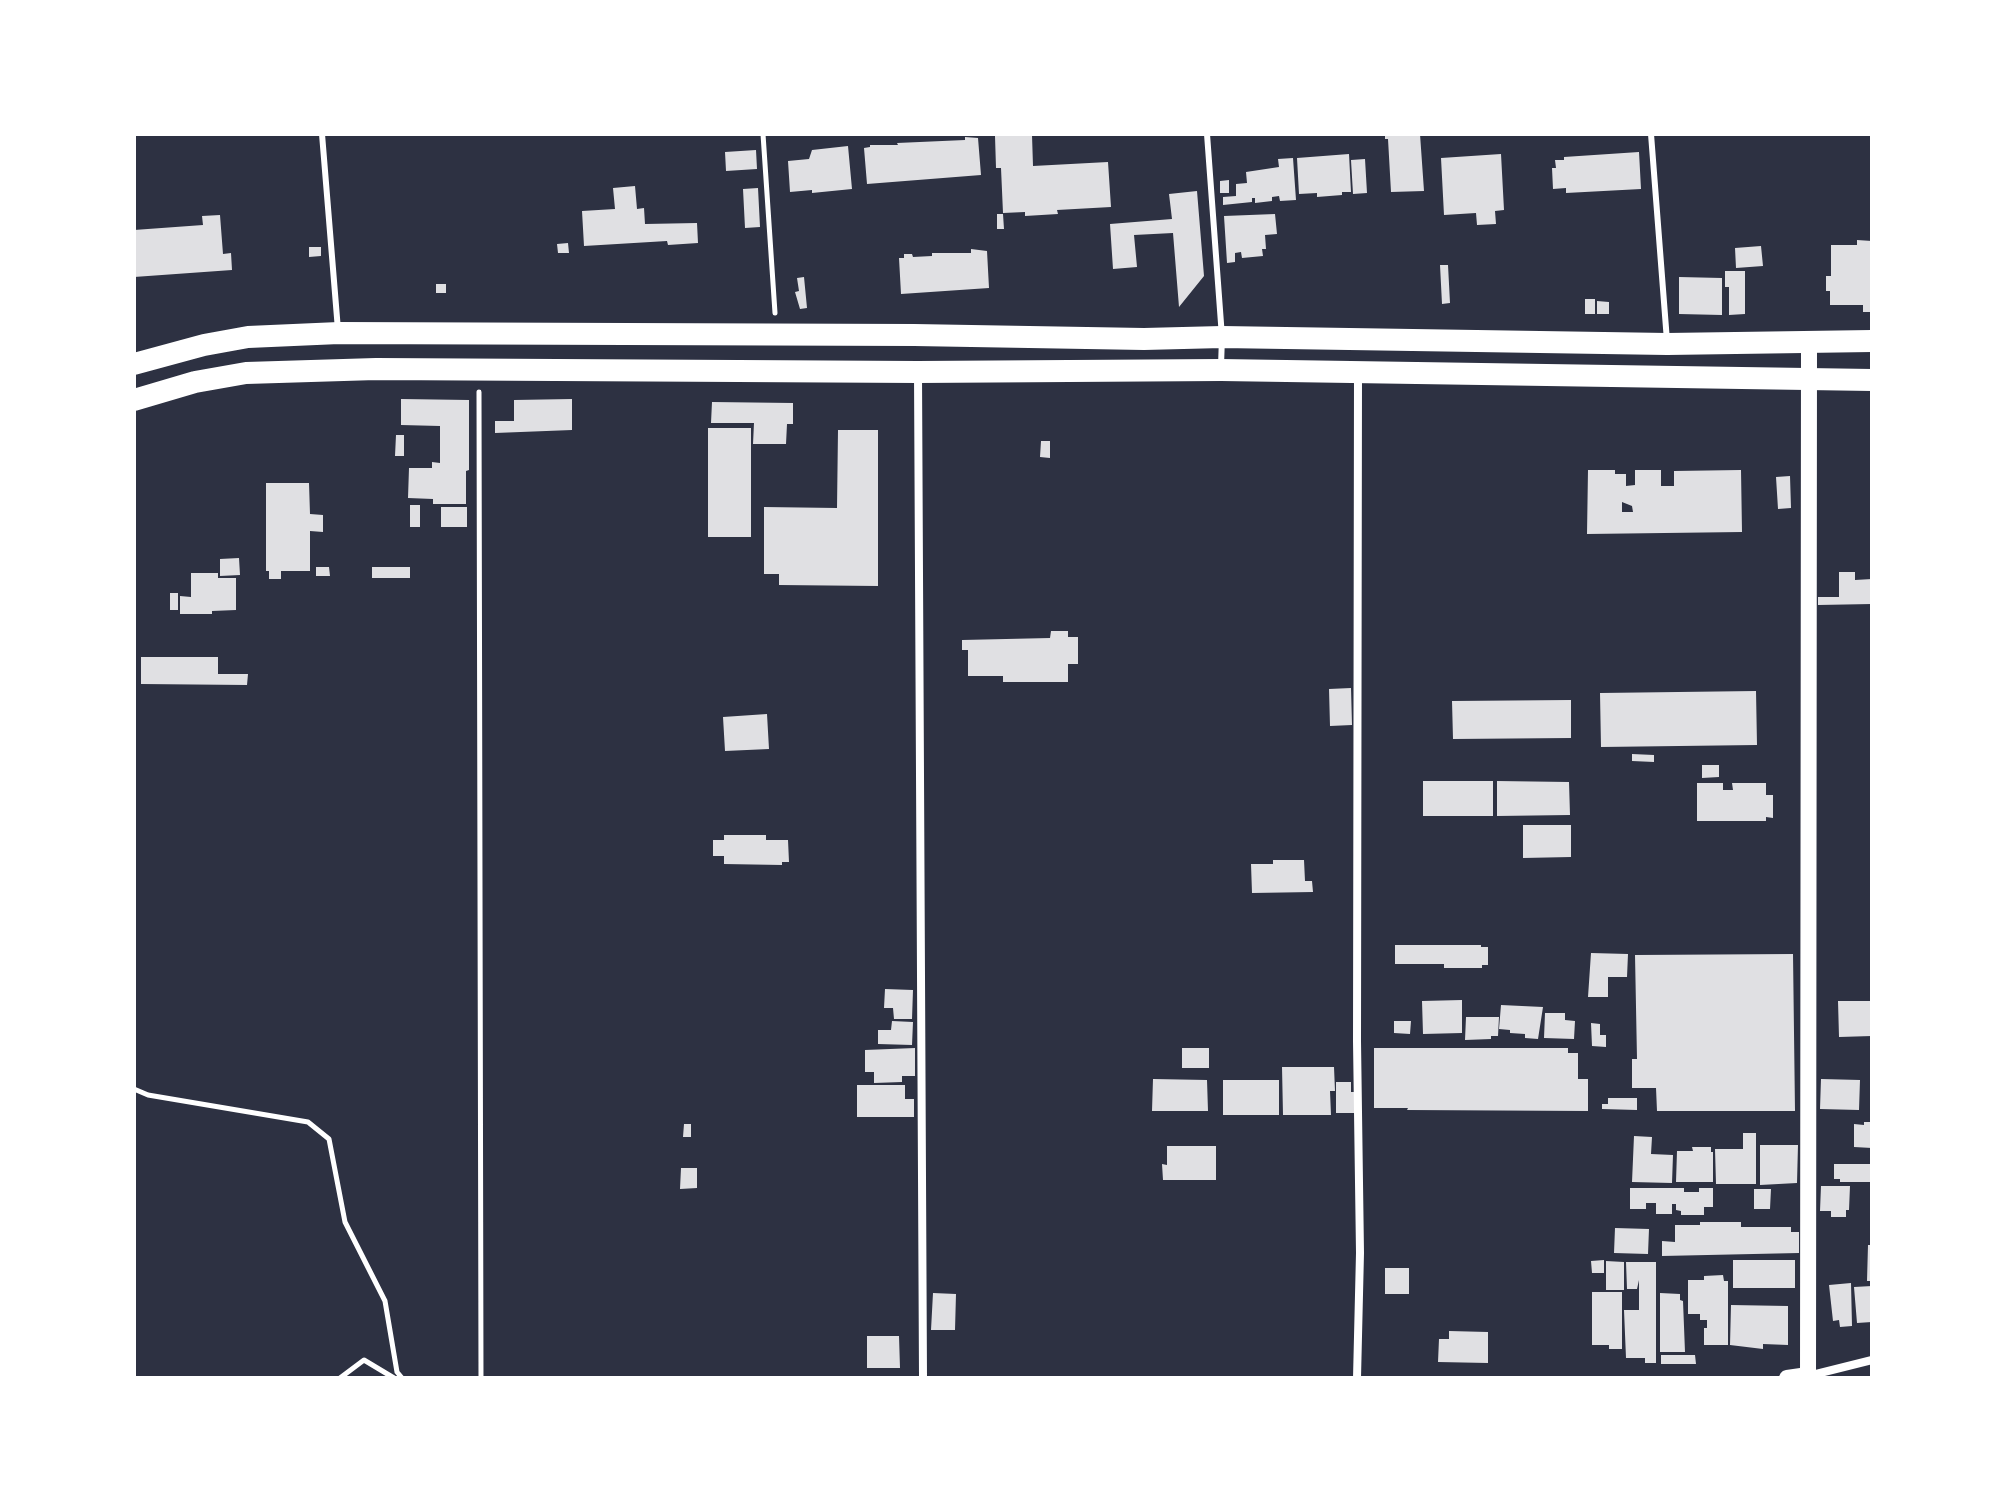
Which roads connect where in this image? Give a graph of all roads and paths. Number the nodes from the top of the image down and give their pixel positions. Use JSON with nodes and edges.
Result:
{"nodes":[{"id":1,"x":322,"y":134,"type":"edge"},
{"id":2,"x":763,"y":134,"type":"edge"},
{"id":3,"x":1207,"y":134,"type":"edge"},
{"id":4,"x":1651,"y":134,"type":"edge"},
{"id":5,"x":339,"y":333,"type":"junction"},
{"id":6,"x":777,"y":334,"type":"junction"},
{"id":7,"x":1222,"y":337,"type":"junction"},
{"id":8,"x":1872,"y":341,"type":"edge"},
{"id":9,"x":1667,"y":344,"type":"junction"},
{"id":10,"x":1809,"y":344,"type":"junction"},
{"id":11,"x":134,"y":364,"type":"edge"},
{"id":12,"x":1221,"y":370,"type":"junction"},
{"id":13,"x":479,"y":371,"type":"junction"},
{"id":14,"x":918,"y":372,"type":"junction"},
{"id":15,"x":1358,"y":374,"type":"junction"},
{"id":16,"x":1809,"y":378,"type":"junction"},
{"id":17,"x":1872,"y":380,"type":"edge"},
{"id":18,"x":134,"y":400,"type":"edge"},
{"id":19,"x":134,"y":1089,"type":"edge"},
{"id":20,"x":1872,"y":1360,"type":"edge"},
{"id":21,"x":1808,"y":1376,"type":"edge"},
{"id":22,"x":340,"y":1378,"type":"edge"},
{"id":23,"x":394,"y":1378,"type":"edge"},
{"id":24,"x":402,"y":1378,"type":"edge"},
{"id":25,"x":481,"y":1378,"type":"edge"},
{"id":26,"x":923,"y":1378,"type":"edge"},
{"id":27,"x":1357,"y":1378,"type":"edge"},
{"id":28,"x":1787,"y":1378,"type":"edge"}],
"edges":[{"from":1,"to":5,"type":"lane"},
{"from":2,"to":6,"type":"path"},
{"from":3,"to":7,"type":"lane"},
{"from":4,"to":9,"type":"lane"},
{"from":5,"to":6,"type":"highway"},
{"from":5,"to":11,"type":"highway"},
{"from":6,"to":7,"type":"highway"},
{"from":7,"to":9,"type":"highway"},
{"from":7,"to":12,"type":"lane"},
{"from":8,"to":10,"type":"highway"},
{"from":9,"to":10,"type":"highway"},
{"from":10,"to":16,"type":"main road"},
{"from":12,"to":14,"type":"highway"},
{"from":12,"to":15,"type":"highway"},
{"from":13,"to":14,"type":"highway"},
{"from":13,"to":18,"type":"highway"},
{"from":13,"to":25,"type":"path"},
{"from":14,"to":26,"type":"street"},
{"from":15,"to":16,"type":"highway"},
{"from":15,"to":27,"type":"street"},
{"from":16,"to":17,"type":"highway"},
{"from":16,"to":21,"type":"main road"},
{"from":19,"to":24,"type":"path"},
{"from":20,"to":21,"type":"street"},
{"from":21,"to":28,"type":"main road"},
{"from":22,"to":23,"type":"path"}]}
